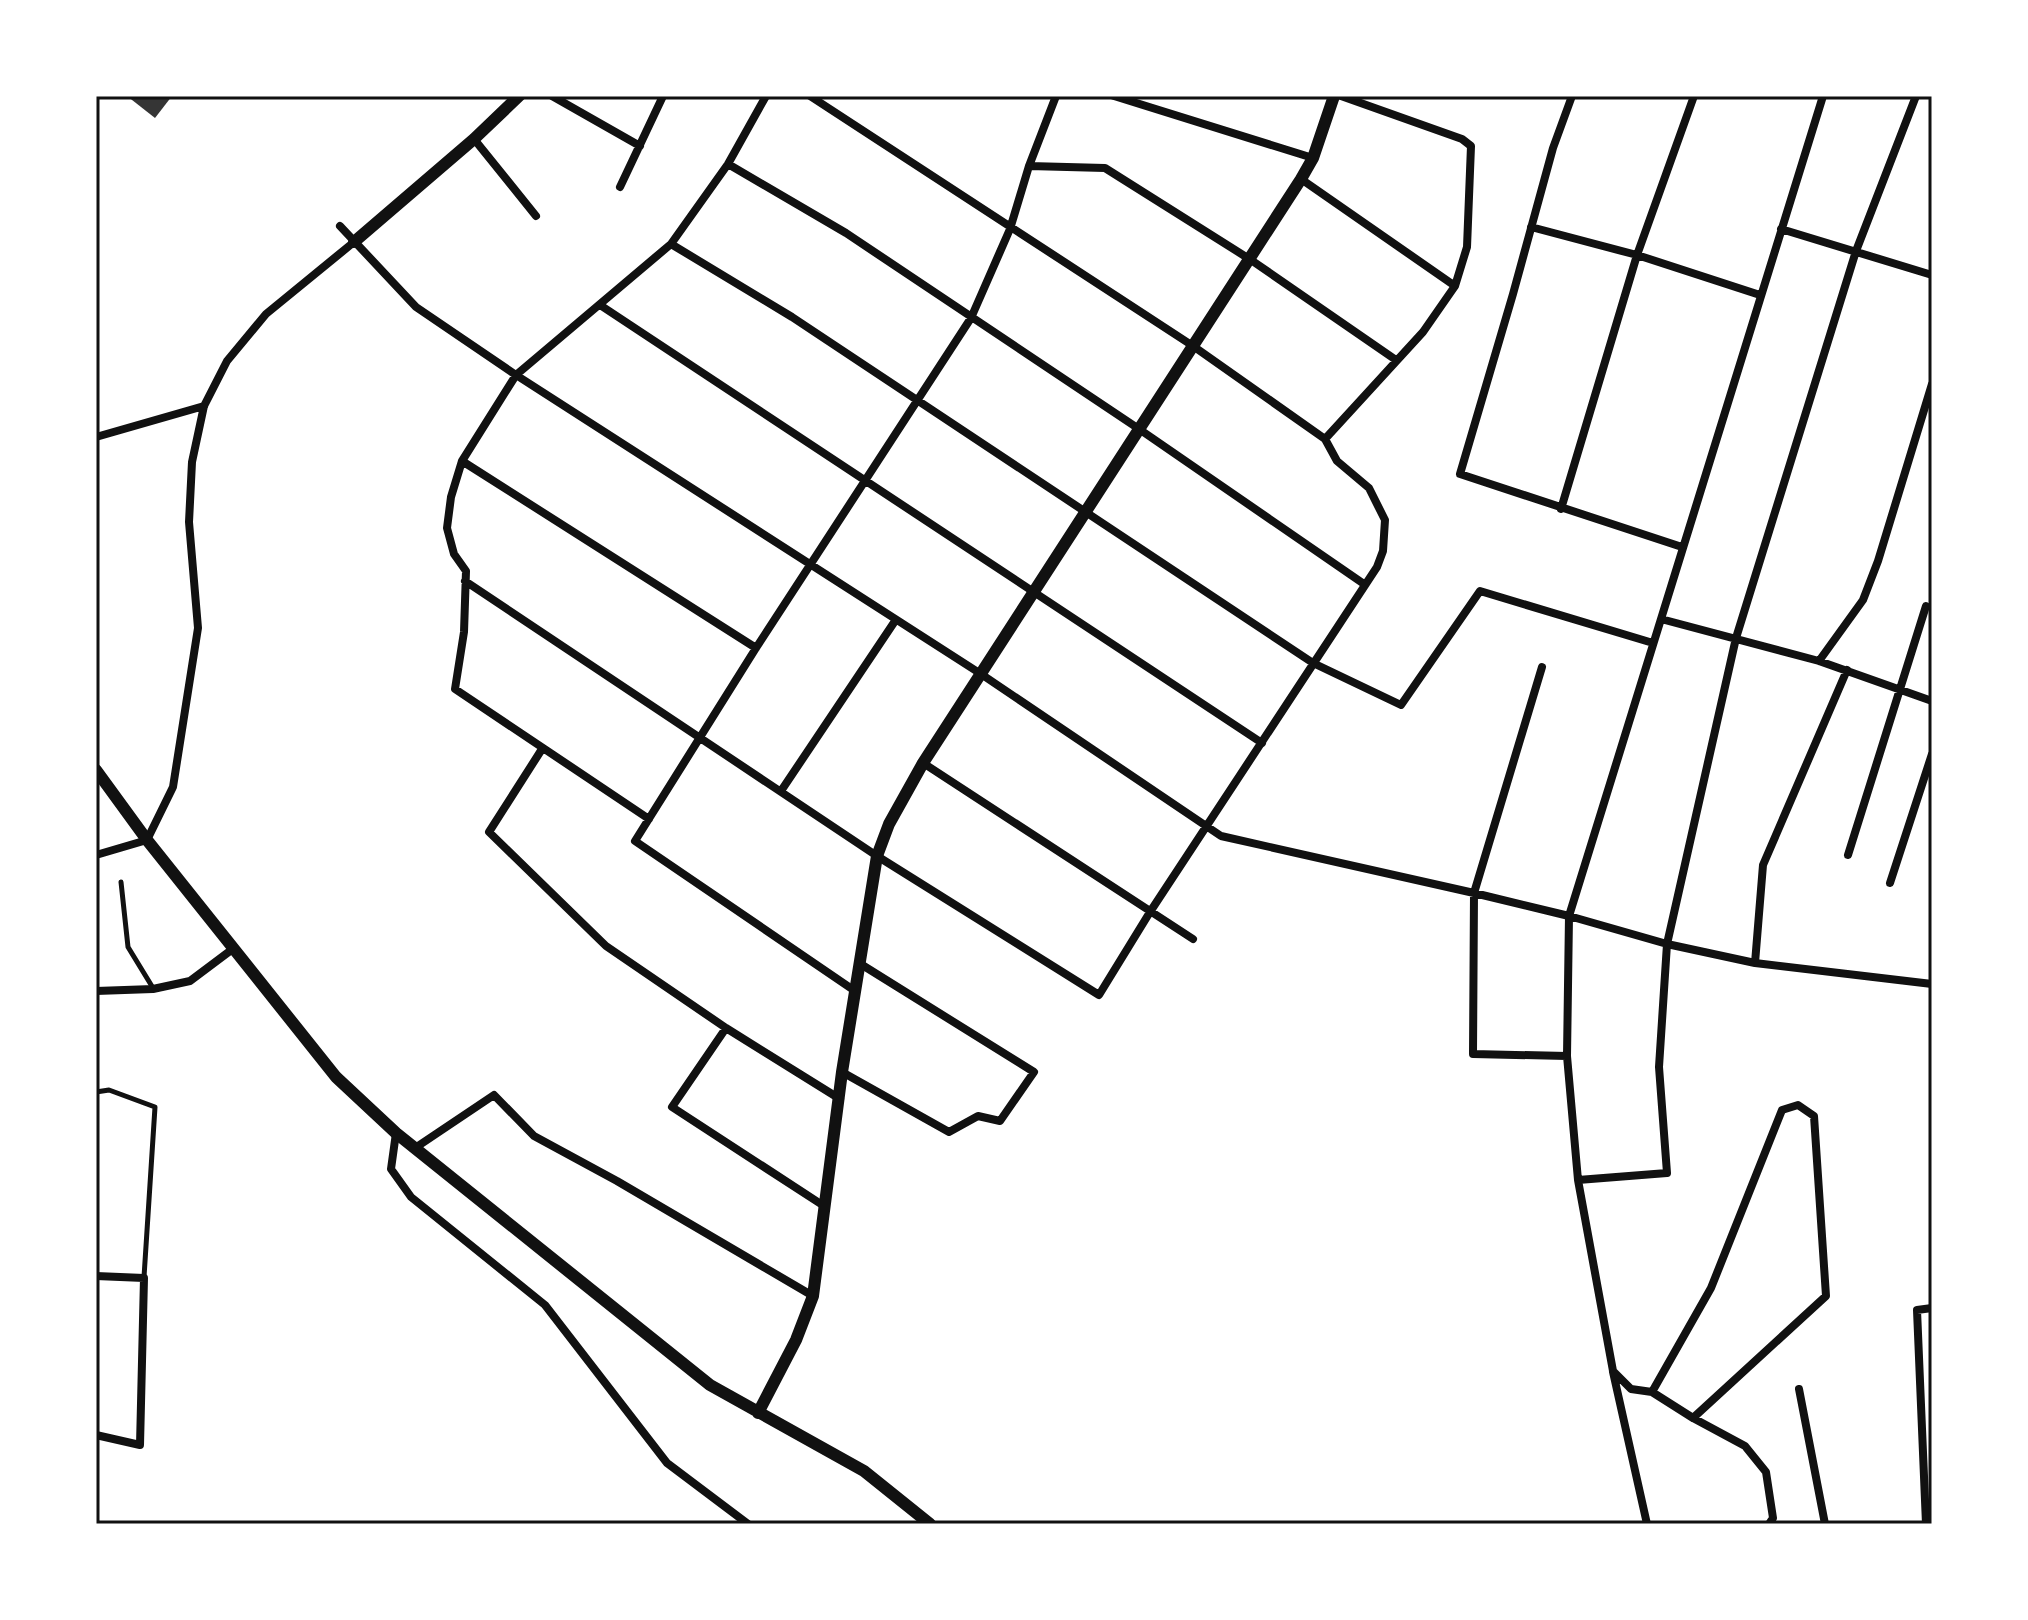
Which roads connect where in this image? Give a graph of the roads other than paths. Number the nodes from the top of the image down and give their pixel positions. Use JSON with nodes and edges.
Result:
{"nodes":[{"id":1,"x":519,"y":96,"type":"edge"},
{"id":2,"x":552,"y":96,"type":"edge"},
{"id":3,"x":663,"y":96,"type":"edge"},
{"id":4,"x":766,"y":96,"type":"edge"},
{"id":5,"x":810,"y":96,"type":"edge"},
{"id":6,"x":1056,"y":96,"type":"edge"},
{"id":7,"x":1114,"y":96,"type":"edge"},
{"id":8,"x":1334,"y":96,"type":"edge"},
{"id":9,"x":1341,"y":96,"type":"edge"},
{"id":10,"x":1572,"y":96,"type":"edge"},
{"id":11,"x":1694,"y":96,"type":"edge"},
{"id":12,"x":1823,"y":96,"type":"edge"},
{"id":13,"x":1916,"y":96,"type":"edge"},
{"id":14,"x":474,"y":139,"type":"junction"},
{"id":15,"x":640,"y":146,"type":"junction"},
{"id":16,"x":1313,"y":158,"type":"junction"},
{"id":17,"x":728,"y":164,"type":"junction"},
{"id":18,"x":1029,"y":166,"type":"junction"},
{"id":19,"x":1301,"y":179,"type":"junction"},
{"id":20,"x":620,"y":187,"type":"dead end"},
{"id":21,"x":536,"y":216,"type":"dead end"},
{"id":22,"x":340,"y":226,"type":"dead end"},
{"id":23,"x":1531,"y":227,"type":"junction"},
{"id":24,"x":1010,"y":229,"type":"junction"},
{"id":25,"x":1781,"y":229,"type":"junction"},
{"id":26,"x":354,"y":242,"type":"junction"},
{"id":27,"x":671,"y":244,"type":"junction"},
{"id":28,"x":1856,"y":251,"type":"junction"},
{"id":29,"x":1637,"y":255,"type":"junction"},
{"id":30,"x":1251,"y":260,"type":"junction"},
{"id":31,"x":1932,"y":275,"type":"edge"},
{"id":32,"x":1455,"y":286,"type":"junction"},
{"id":33,"x":1760,"y":295,"type":"junction"},
{"id":34,"x":600,"y":305,"type":"junction"},
{"id":35,"x":971,"y":318,"type":"junction"},
{"id":36,"x":1193,"y":346,"type":"junction"},
{"id":37,"x":1396,"y":360,"type":"junction"},
{"id":38,"x":516,"y":375,"type":"junction"},
{"id":39,"x":1932,"y":384,"type":"edge"},
{"id":40,"x":918,"y":401,"type":"junction"},
{"id":41,"x":204,"y":406,"type":"junction"},
{"id":42,"x":1139,"y":429,"type":"junction"},
{"id":43,"x":96,"y":437,"type":"edge"},
{"id":44,"x":1325,"y":439,"type":"junction"},
{"id":45,"x":462,"y":461,"type":"junction"},
{"id":46,"x":865,"y":482,"type":"junction"},
{"id":47,"x":1561,"y":509,"type":"junction"},
{"id":48,"x":1087,"y":511,"type":"junction"},
{"id":49,"x":1682,"y":547,"type":"junction"},
{"id":50,"x":810,"y":564,"type":"junction"},
{"id":51,"x":465,"y":581,"type":"junction"},
{"id":52,"x":1364,"y":584,"type":"junction"},
{"id":53,"x":1034,"y":591,"type":"junction"},
{"id":54,"x":1926,"y":606,"type":"dead end"},
{"id":55,"x":1661,"y":619,"type":"junction"},
{"id":56,"x":895,"y":621,"type":"junction"},
{"id":57,"x":1736,"y":638,"type":"junction"},
{"id":58,"x":1653,"y":643,"type":"junction"},
{"id":59,"x":756,"y":648,"type":"junction"},
{"id":60,"x":1819,"y":661,"type":"junction"},
{"id":61,"x":1313,"y":663,"type":"junction"},
{"id":62,"x":1542,"y":667,"type":"dead end"},
{"id":63,"x":1847,"y":670,"type":"junction"},
{"id":64,"x":981,"y":674,"type":"junction"},
{"id":65,"x":1900,"y":689,"type":"junction"},
{"id":66,"x":1932,"y":701,"type":"edge"},
{"id":67,"x":702,"y":737,"type":"junction"},
{"id":68,"x":1262,"y":743,"type":"junction"},
{"id":69,"x":542,"y":749,"type":"junction"},
{"id":70,"x":1932,"y":754,"type":"edge"},
{"id":71,"x":923,"y":763,"type":"junction"},
{"id":72,"x":96,"y":770,"type":"edge"},
{"id":73,"x":781,"y":791,"type":"junction"},
{"id":74,"x":649,"y":819,"type":"junction"},
{"id":75,"x":1207,"y":828,"type":"junction"},
{"id":76,"x":147,"y":840,"type":"junction"},
{"id":77,"x":96,"y":855,"type":"edge"},
{"id":78,"x":1848,"y":855,"type":"dead end"},
{"id":79,"x":877,"y":856,"type":"junction"},
{"id":80,"x":121,"y":882,"type":"dead end"},
{"id":81,"x":1890,"y":883,"type":"dead end"},
{"id":82,"x":1474,"y":893,"type":"junction"},
{"id":83,"x":1150,"y":912,"type":"junction"},
{"id":84,"x":1569,"y":916,"type":"junction"},
{"id":85,"x":1193,"y":939,"type":"dead end"},
{"id":86,"x":1667,"y":944,"type":"junction"},
{"id":87,"x":234,"y":948,"type":"junction"},
{"id":88,"x":859,"y":963,"type":"junction"},
{"id":89,"x":1755,"y":963,"type":"junction"},
{"id":90,"x":1932,"y":984,"type":"edge"},
{"id":91,"x":153,"y":989,"type":"junction"},
{"id":92,"x":96,"y":991,"type":"edge"},
{"id":93,"x":855,"y":991,"type":"junction"},
{"id":94,"x":726,"y":1028,"type":"junction"},
{"id":95,"x":1567,"y":1056,"type":"junction"},
{"id":96,"x":842,"y":1072,"type":"junction"},
{"id":97,"x":96,"y":1092,"type":"edge"},
{"id":98,"x":840,"y":1099,"type":"junction"},
{"id":99,"x":396,"y":1133,"type":"junction"},
{"id":100,"x":415,"y":1148,"type":"junction"},
{"id":101,"x":1578,"y":1180,"type":"junction"},
{"id":102,"x":824,"y":1206,"type":"junction"},
{"id":103,"x":96,"y":1276,"type":"edge"},
{"id":104,"x":144,"y":1278,"type":"junction"},
{"id":105,"x":813,"y":1296,"type":"junction"},
{"id":106,"x":1932,"y":1308,"type":"edge"},
{"id":107,"x":1613,"y":1371,"type":"junction"},
{"id":108,"x":1799,"y":1389,"type":"dead end"},
{"id":109,"x":1652,"y":1392,"type":"junction"},
{"id":110,"x":758,"y":1413,"type":"junction"},
{"id":111,"x":1693,"y":1418,"type":"junction"},
{"id":112,"x":96,"y":1435,"type":"edge"},
{"id":113,"x":748,"y":1524,"type":"edge"},
{"id":114,"x":930,"y":1524,"type":"edge"},
{"id":115,"x":1647,"y":1524,"type":"edge"},
{"id":116,"x":1769,"y":1524,"type":"edge"},
{"id":117,"x":1825,"y":1524,"type":"edge"},
{"id":118,"x":1926,"y":1524,"type":"edge"}],
"edges":[{"from":1,"to":14,"type":"street"},
{"from":2,"to":15,"type":"street"},
{"from":3,"to":15,"type":"street"},
{"from":4,"to":17,"type":"street"},
{"from":5,"to":24,"type":"street"},
{"from":6,"to":18,"type":"street"},
{"from":7,"to":16,"type":"street"},
{"from":8,"to":16,"type":"street"},
{"from":9,"to":32,"type":"street"},
{"from":10,"to":23,"type":"street"},
{"from":11,"to":29,"type":"street"},
{"from":12,"to":25,"type":"street"},
{"from":13,"to":28,"type":"street"},
{"from":14,"to":21,"type":"street"},
{"from":14,"to":26,"type":"street"},
{"from":15,"to":20,"type":"street"},
{"from":16,"to":19,"type":"street"},
{"from":17,"to":27,"type":"street"},
{"from":17,"to":35,"type":"street"},
{"from":18,"to":24,"type":"street"},
{"from":18,"to":30,"type":"street"},
{"from":19,"to":30,"type":"street"},
{"from":19,"to":32,"type":"street"},
{"from":22,"to":26,"type":"street"},
{"from":23,"to":29,"type":"street"},
{"from":23,"to":47,"type":"street"},
{"from":24,"to":35,"type":"street"},
{"from":24,"to":36,"type":"street"},
{"from":25,"to":28,"type":"street"},
{"from":25,"to":33,"type":"street"},
{"from":26,"to":38,"type":"street"},
{"from":26,"to":41,"type":"street"},
{"from":27,"to":34,"type":"street"},
{"from":27,"to":40,"type":"street"},
{"from":28,"to":31,"type":"street"},
{"from":28,"to":57,"type":"street"},
{"from":29,"to":33,"type":"street"},
{"from":29,"to":47,"type":"street"},
{"from":30,"to":36,"type":"street"},
{"from":30,"to":37,"type":"street"},
{"from":32,"to":37,"type":"street"},
{"from":33,"to":49,"type":"street"},
{"from":34,"to":38,"type":"street"},
{"from":34,"to":46,"type":"street"},
{"from":35,"to":40,"type":"street"},
{"from":35,"to":42,"type":"street"},
{"from":36,"to":42,"type":"street"},
{"from":36,"to":44,"type":"street"},
{"from":37,"to":44,"type":"street"},
{"from":38,"to":45,"type":"street"},
{"from":38,"to":50,"type":"street"},
{"from":39,"to":60,"type":"street"},
{"from":40,"to":46,"type":"street"},
{"from":40,"to":48,"type":"street"},
{"from":41,"to":43,"type":"street"},
{"from":41,"to":76,"type":"street"},
{"from":42,"to":48,"type":"street"},
{"from":42,"to":52,"type":"street"},
{"from":44,"to":52,"type":"street"},
{"from":45,"to":51,"type":"street"},
{"from":45,"to":59,"type":"street"},
{"from":46,"to":50,"type":"street"},
{"from":46,"to":53,"type":"street"},
{"from":47,"to":49,"type":"street"},
{"from":48,"to":53,"type":"street"},
{"from":48,"to":61,"type":"street"},
{"from":49,"to":55,"type":"street"},
{"from":50,"to":56,"type":"street"},
{"from":50,"to":59,"type":"street"},
{"from":51,"to":67,"type":"street"},
{"from":51,"to":69,"type":"street"},
{"from":52,"to":61,"type":"street"},
{"from":53,"to":64,"type":"street"},
{"from":53,"to":68,"type":"street"},
{"from":54,"to":65,"type":"street"},
{"from":55,"to":57,"type":"street"},
{"from":55,"to":58,"type":"street"},
{"from":56,"to":64,"type":"street"},
{"from":56,"to":73,"type":"street"},
{"from":57,"to":60,"type":"street"},
{"from":57,"to":86,"type":"street"},
{"from":58,"to":61,"type":"street"},
{"from":58,"to":84,"type":"street"},
{"from":59,"to":67,"type":"street"},
{"from":60,"to":63,"type":"street"},
{"from":61,"to":68,"type":"street"},
{"from":62,"to":82,"type":"street"},
{"from":63,"to":65,"type":"street"},
{"from":63,"to":89,"type":"street"},
{"from":64,"to":71,"type":"street"},
{"from":64,"to":75,"type":"street"},
{"from":65,"to":66,"type":"street"},
{"from":65,"to":78,"type":"street"},
{"from":67,"to":73,"type":"street"},
{"from":67,"to":74,"type":"street"},
{"from":68,"to":75,"type":"street"},
{"from":69,"to":74,"type":"street"},
{"from":69,"to":94,"type":"street"},
{"from":70,"to":81,"type":"street"},
{"from":71,"to":79,"type":"street"},
{"from":71,"to":83,"type":"street"},
{"from":72,"to":76,"type":"street"},
{"from":73,"to":79,"type":"street"},
{"from":74,"to":93,"type":"street"},
{"from":75,"to":82,"type":"street"},
{"from":75,"to":83,"type":"street"},
{"from":76,"to":77,"type":"street"},
{"from":76,"to":87,"type":"street"},
{"from":79,"to":83,"type":"street"},
{"from":79,"to":88,"type":"street"},
{"from":80,"to":91,"type":"lane"},
{"from":82,"to":84,"type":"street"},
{"from":82,"to":95,"type":"street"},
{"from":83,"to":85,"type":"street"},
{"from":84,"to":86,"type":"street"},
{"from":84,"to":95,"type":"street"},
{"from":86,"to":89,"type":"street"},
{"from":86,"to":101,"type":"street"},
{"from":87,"to":91,"type":"street"},
{"from":87,"to":99,"type":"street"},
{"from":88,"to":93,"type":"street"},
{"from":88,"to":96,"type":"street"},
{"from":89,"to":90,"type":"street"},
{"from":91,"to":92,"type":"street"},
{"from":93,"to":96,"type":"street"},
{"from":94,"to":98,"type":"street"},
{"from":94,"to":102,"type":"street"},
{"from":95,"to":101,"type":"street"},
{"from":96,"to":98,"type":"street"},
{"from":97,"to":104,"type":"lane"},
{"from":98,"to":102,"type":"street"},
{"from":99,"to":100,"type":"street"},
{"from":99,"to":113,"type":"street"},
{"from":100,"to":105,"type":"street"},
{"from":100,"to":110,"type":"street"},
{"from":101,"to":107,"type":"street"},
{"from":102,"to":105,"type":"street"},
{"from":103,"to":104,"type":"street"},
{"from":104,"to":112,"type":"street"},
{"from":105,"to":110,"type":"street"},
{"from":106,"to":118,"type":"street"},
{"from":107,"to":109,"type":"street"},
{"from":107,"to":115,"type":"street"},
{"from":108,"to":117,"type":"street"},
{"from":109,"to":111,"type":"street"},
{"from":109,"to":111,"type":"street"},
{"from":110,"to":114,"type":"street"},
{"from":111,"to":116,"type":"street"}]}
